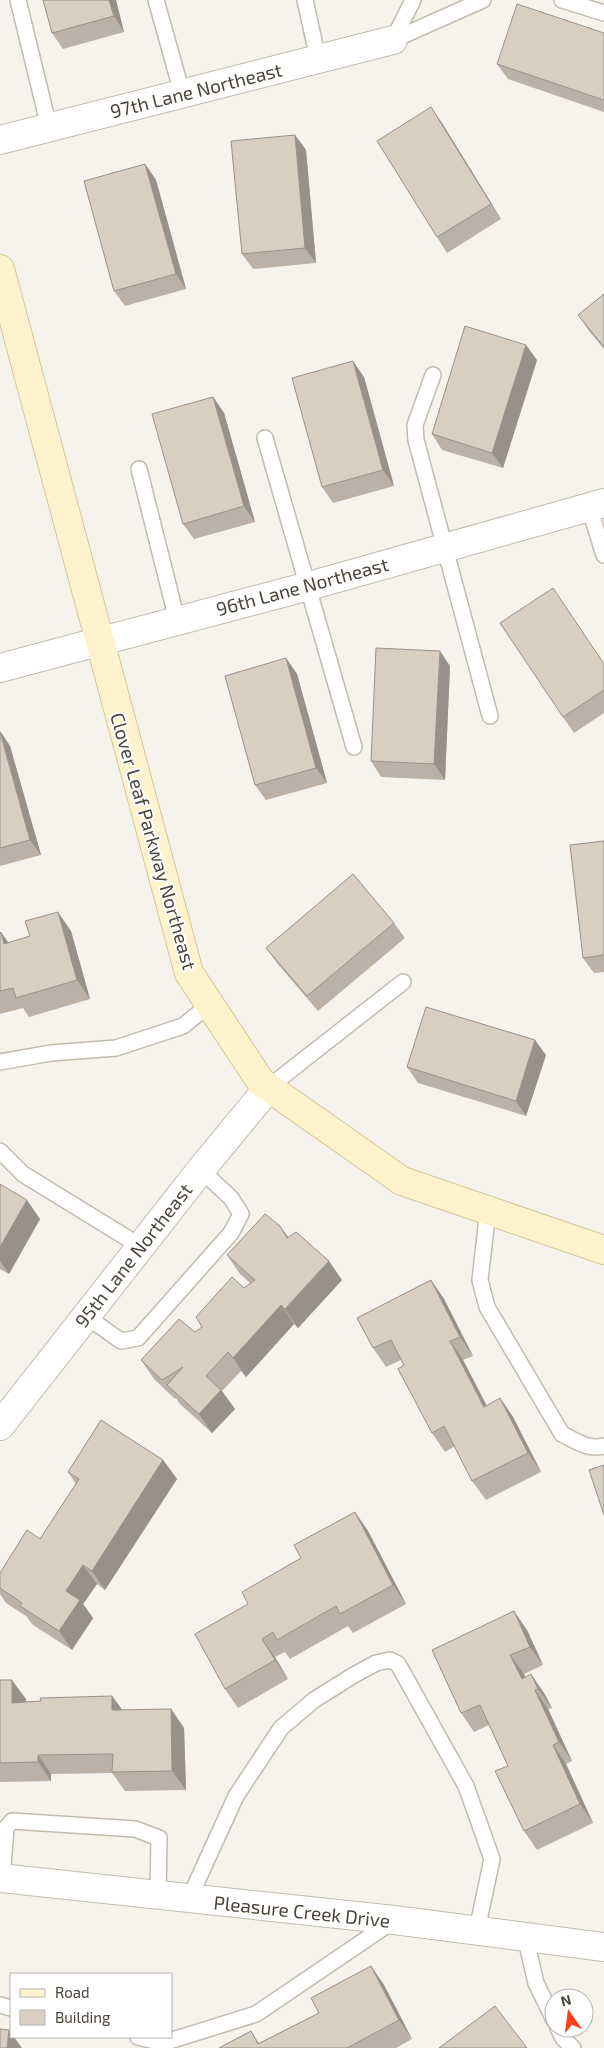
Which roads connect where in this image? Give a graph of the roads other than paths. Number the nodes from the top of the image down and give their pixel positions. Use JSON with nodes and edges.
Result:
{"nodes":[{"id":1,"x":18,"y":0,"type":"edge"},
{"id":2,"x":156,"y":0,"type":"edge"},
{"id":3,"x":305,"y":0,"type":"edge"},
{"id":4,"x":413,"y":0,"type":"edge"},
{"id":5,"x":483,"y":0,"type":"edge"},
{"id":6,"x":562,"y":0,"type":"edge"},
{"id":7,"x":604,"y":13,"type":"edge"},
{"id":8,"x":393,"y":40,"type":"junction"},
{"id":9,"x":318,"y":59,"type":"junction"},
{"id":10,"x":182,"y":93,"type":"junction"},
{"id":11,"x":49,"y":127,"type":"junction"},
{"id":12,"x":0,"y":140,"type":"edge"},
{"id":13,"x":0,"y":268,"type":"edge"},
{"id":14,"x":433,"y":375,"type":"dead end"},
{"id":15,"x":265,"y":438,"type":"dead end"},
{"id":16,"x":139,"y":469,"type":"dead end"},
{"id":17,"x":596,"y":505,"type":"edge"},
{"id":18,"x":444,"y":547,"type":"junction"},
{"id":19,"x":604,"y":555,"type":"edge"},
{"id":20,"x":309,"y":586,"type":"junction"},
{"id":21,"x":177,"y":620,"type":"junction"},
{"id":22,"x":99,"y":641,"type":"junction"},
{"id":23,"x":0,"y":668,"type":"edge"},
{"id":24,"x":490,"y":716,"type":"dead end"},
{"id":25,"x":354,"y":747,"type":"dead end"},
{"id":26,"x":403,"y":982,"type":"dead end"},
{"id":27,"x":210,"y":1004,"type":"junction"},
{"id":28,"x":0,"y":1062,"type":"edge"},
{"id":29,"x":269,"y":1087,"type":"junction"},
{"id":30,"x":0,"y":1151,"type":"edge"},
{"id":31,"x":201,"y":1170,"type":"junction"},
{"id":32,"x":488,"y":1210,"type":"junction"},
{"id":33,"x":140,"y":1246,"type":"junction"},
{"id":34,"x":604,"y":1250,"type":"edge"},
{"id":35,"x":86,"y":1316,"type":"junction"},
{"id":36,"x":0,"y":1426,"type":"edge"},
{"id":37,"x":604,"y":1446,"type":"edge"},
{"id":38,"x":1,"y":1879,"type":"edge"},
{"id":39,"x":158,"y":1895,"type":"junction"},
{"id":40,"x":189,"y":1899,"type":"junction"},
{"id":41,"x":394,"y":1920,"type":"junction"},
{"id":42,"x":477,"y":1930,"type":"junction"},
{"id":43,"x":525,"y":1936,"type":"junction"},
{"id":44,"x":604,"y":1947,"type":"edge"},
{"id":45,"x":544,"y":1999,"type":"edge"},
{"id":46,"x":142,"y":2038,"type":"edge"},
{"id":47,"x":563,"y":2038,"type":"edge"},
{"id":48,"x":573,"y":2048,"type":"edge"}],
"edges":[{"from":1,"to":11,"type":"lane"},
{"from":2,"to":10,"type":"lane"},
{"from":3,"to":9,"type":"lane"},
{"from":4,"to":8,"type":"lane"},
{"from":5,"to":8,"type":"lane"},
{"from":6,"to":7,"type":"lane"},
{"from":8,"to":9,"type":"street","name":"97th Lane Northeast"},
{"from":9,"to":10,"type":"street","name":"97th Lane Northeast"},
{"from":10,"to":11,"type":"street","name":"97th Lane Northeast"},
{"from":11,"to":12,"type":"street","name":"97th Lane Northeast"},
{"from":13,"to":22,"type":"street","name":"Clover Leaf Parkway Northeast"},
{"from":14,"to":18,"type":"lane"},
{"from":15,"to":20,"type":"lane"},
{"from":16,"to":21,"type":"lane"},
{"from":17,"to":18,"type":"street","name":"96th Lane Northeast"},
{"from":17,"to":19,"type":"lane"},
{"from":18,"to":20,"type":"street","name":"96th Lane Northeast"},
{"from":18,"to":24,"type":"lane"},
{"from":20,"to":21,"type":"street","name":"96th Lane Northeast"},
{"from":20,"to":25,"type":"lane"},
{"from":21,"to":22,"type":"street","name":"96th Lane Northeast"},
{"from":22,"to":23,"type":"street","name":"96th Lane Northeast"},
{"from":22,"to":27,"type":"street","name":"Clover Leaf Parkway Northeast"},
{"from":26,"to":29,"type":"lane"},
{"from":27,"to":28,"type":"lane"},
{"from":27,"to":29,"type":"street","name":"Clover Leaf Parkway Northeast"},
{"from":29,"to":31,"type":"street","name":"95th Lane Northeast"},
{"from":29,"to":32,"type":"street","name":"Clover Leaf Parkway Northeast"},
{"from":30,"to":33,"type":"lane"},
{"from":31,"to":33,"type":"street","name":"95th Lane Northeast"},
{"from":31,"to":35,"type":"lane"},
{"from":32,"to":34,"type":"street","name":"Clover Leaf Parkway Northeast"},
{"from":32,"to":37,"type":"lane"},
{"from":33,"to":35,"type":"street","name":"95th Lane Northeast"},
{"from":35,"to":36,"type":"street","name":"95th Lane Northeast"},
{"from":38,"to":39,"type":"street","name":"Pleasure Creek Drive"},
{"from":38,"to":39,"type":"lane"},
{"from":39,"to":40,"type":"street","name":"Pleasure Creek Drive"},
{"from":40,"to":41,"type":"street","name":"Pleasure Creek Drive"},
{"from":40,"to":42,"type":"lane"},
{"from":41,"to":42,"type":"street","name":"Pleasure Creek Drive"},
{"from":41,"to":46,"type":"lane"},
{"from":42,"to":43,"type":"street","name":"Pleasure Creek Drive"},
{"from":43,"to":44,"type":"street","name":"Pleasure Creek Drive"},
{"from":43,"to":45,"type":"lane"},
{"from":47,"to":48,"type":"lane"}]}
